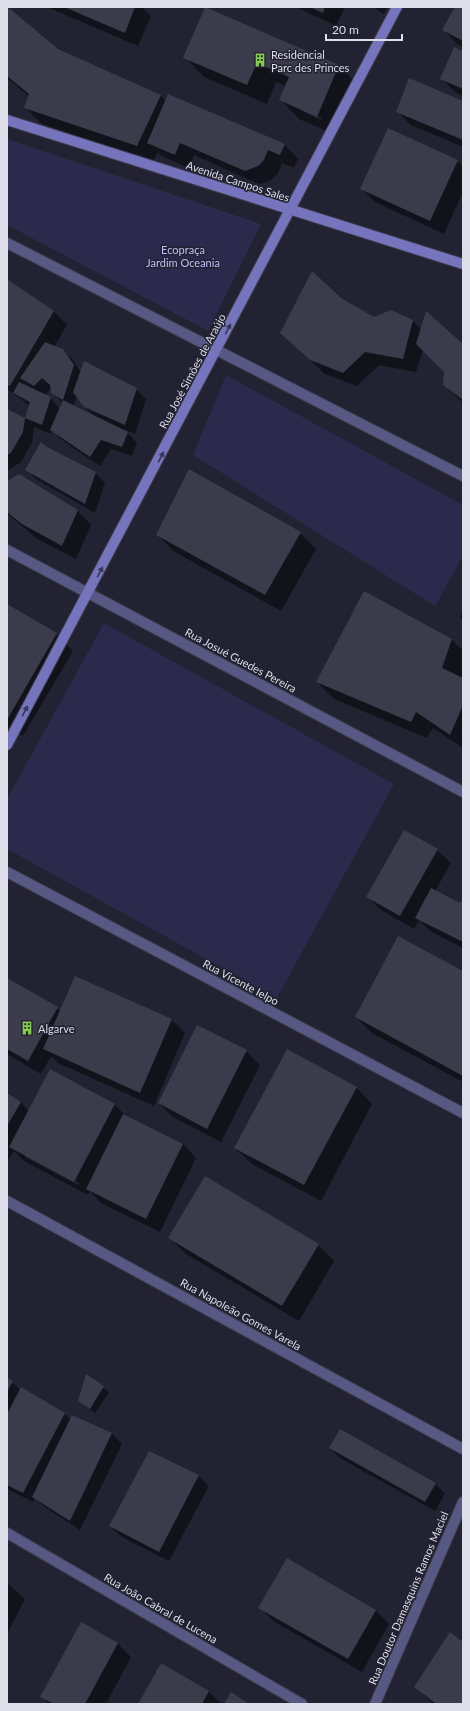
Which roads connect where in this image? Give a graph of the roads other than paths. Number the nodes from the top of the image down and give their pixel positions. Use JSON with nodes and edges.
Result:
{"nodes":[{"id":1,"x":397,"y":7,"type":"edge"},
{"id":2,"x":7,"y":120,"type":"edge"},
{"id":3,"x":289,"y":210,"type":"junction"},
{"id":4,"x":7,"y":243,"type":"edge"},
{"id":5,"x":463,"y":264,"type":"edge"},
{"id":6,"x":217,"y":351,"type":"junction"},
{"id":7,"x":463,"y":476,"type":"edge"},
{"id":8,"x":7,"y":550,"type":"edge"},
{"id":9,"x":89,"y":593,"type":"junction"},
{"id":10,"x":7,"y":745,"type":"edge"},
{"id":11,"x":463,"y":792,"type":"edge"},
{"id":12,"x":7,"y":872,"type":"edge"},
{"id":13,"x":463,"y":1113,"type":"edge"},
{"id":14,"x":7,"y":1201,"type":"edge"},
{"id":15,"x":463,"y":1449,"type":"edge"},
{"id":16,"x":463,"y":1502,"type":"edge"},
{"id":17,"x":7,"y":1533,"type":"edge"},
{"id":18,"x":302,"y":1704,"type":"edge"},
{"id":19,"x":375,"y":1704,"type":"edge"}],
"edges":[{"from":1,"to":3,"type":"street","name":"Rua José Simões de Araújo"},
{"from":2,"to":3,"type":"street","name":"Avenida Campos Sales"},
{"from":3,"to":5,"type":"street","name":"Avenida Campos Sales"},
{"from":6,"to":3,"type":"street","name":"Rua José Simões de Araújo","one_way":true},
{"from":4,"to":6,"type":"street"},
{"from":6,"to":7,"type":"street"},
{"from":9,"to":6,"type":"street","name":"Rua José Simões de Araújo","one_way":true},
{"from":8,"to":9,"type":"street","name":"Rua Josué Guedes Pereira"},
{"from":10,"to":9,"type":"street","name":"Rua José Simões de Araújo","one_way":true},
{"from":9,"to":11,"type":"street","name":"Rua Josué Guedes Pereira"},
{"from":12,"to":13,"type":"street","name":"Rua Vicente Ielpo"},
{"from":14,"to":15,"type":"street","name":"Rua Napoleão Gomes Varela"},
{"from":16,"to":19,"type":"street","name":"Rua Doutor Damasquins Ramos Maciel"},
{"from":17,"to":18,"type":"street","name":"Rua João Cabral de Lucena"}]}
